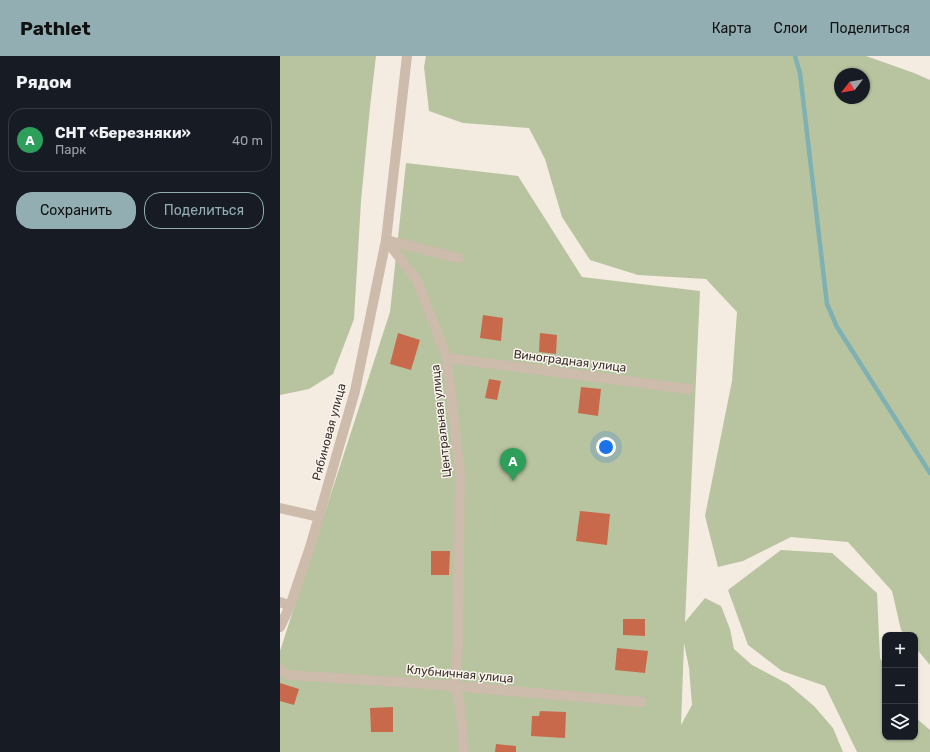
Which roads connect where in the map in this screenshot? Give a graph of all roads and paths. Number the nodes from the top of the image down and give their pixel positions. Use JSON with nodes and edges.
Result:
{"nodes":[{"id":1,"x":407,"y":56,"type":"edge"},
{"id":2,"x":386,"y":240,"type":"junction"},
{"id":3,"x":459,"y":258,"type":"dead end"},
{"id":4,"x":447,"y":358,"type":"junction"},
{"id":5,"x":689,"y":389,"type":"dead end"},
{"id":6,"x":280,"y":508,"type":"edge"},
{"id":7,"x":319,"y":517,"type":"junction"},
{"id":8,"x":285,"y":604,"type":"edge"},
{"id":9,"x":280,"y":627,"type":"edge"},
{"id":10,"x":280,"y":669,"type":"edge"},
{"id":11,"x":454,"y":686,"type":"junction"},
{"id":12,"x":641,"y":702,"type":"dead end"},
{"id":13,"x":464,"y":752,"type":"edge"}],
"edges":[{"from":1,"to":2,"type":"street"},
{"from":2,"to":3,"type":"street"},
{"from":2,"to":4,"type":"street","name":"Центральная улица"},
{"from":2,"to":7,"type":"street","name":"Рябиновая улица"},
{"from":4,"to":5,"type":"street","name":"Виноградная улица"},
{"from":4,"to":11,"type":"street","name":"Центральная улица"},
{"from":6,"to":7,"type":"street"},
{"from":7,"to":8,"type":"street","name":"Рябиновая улица"},
{"from":8,"to":9,"type":"street","name":"Рябиновая улица"},
{"from":10,"to":11,"type":"street","name":"Клубничная улица"},
{"from":11,"to":12,"type":"street","name":"Клубничная улица"},
{"from":11,"to":13,"type":"street","name":"Центральная улица"}]}
